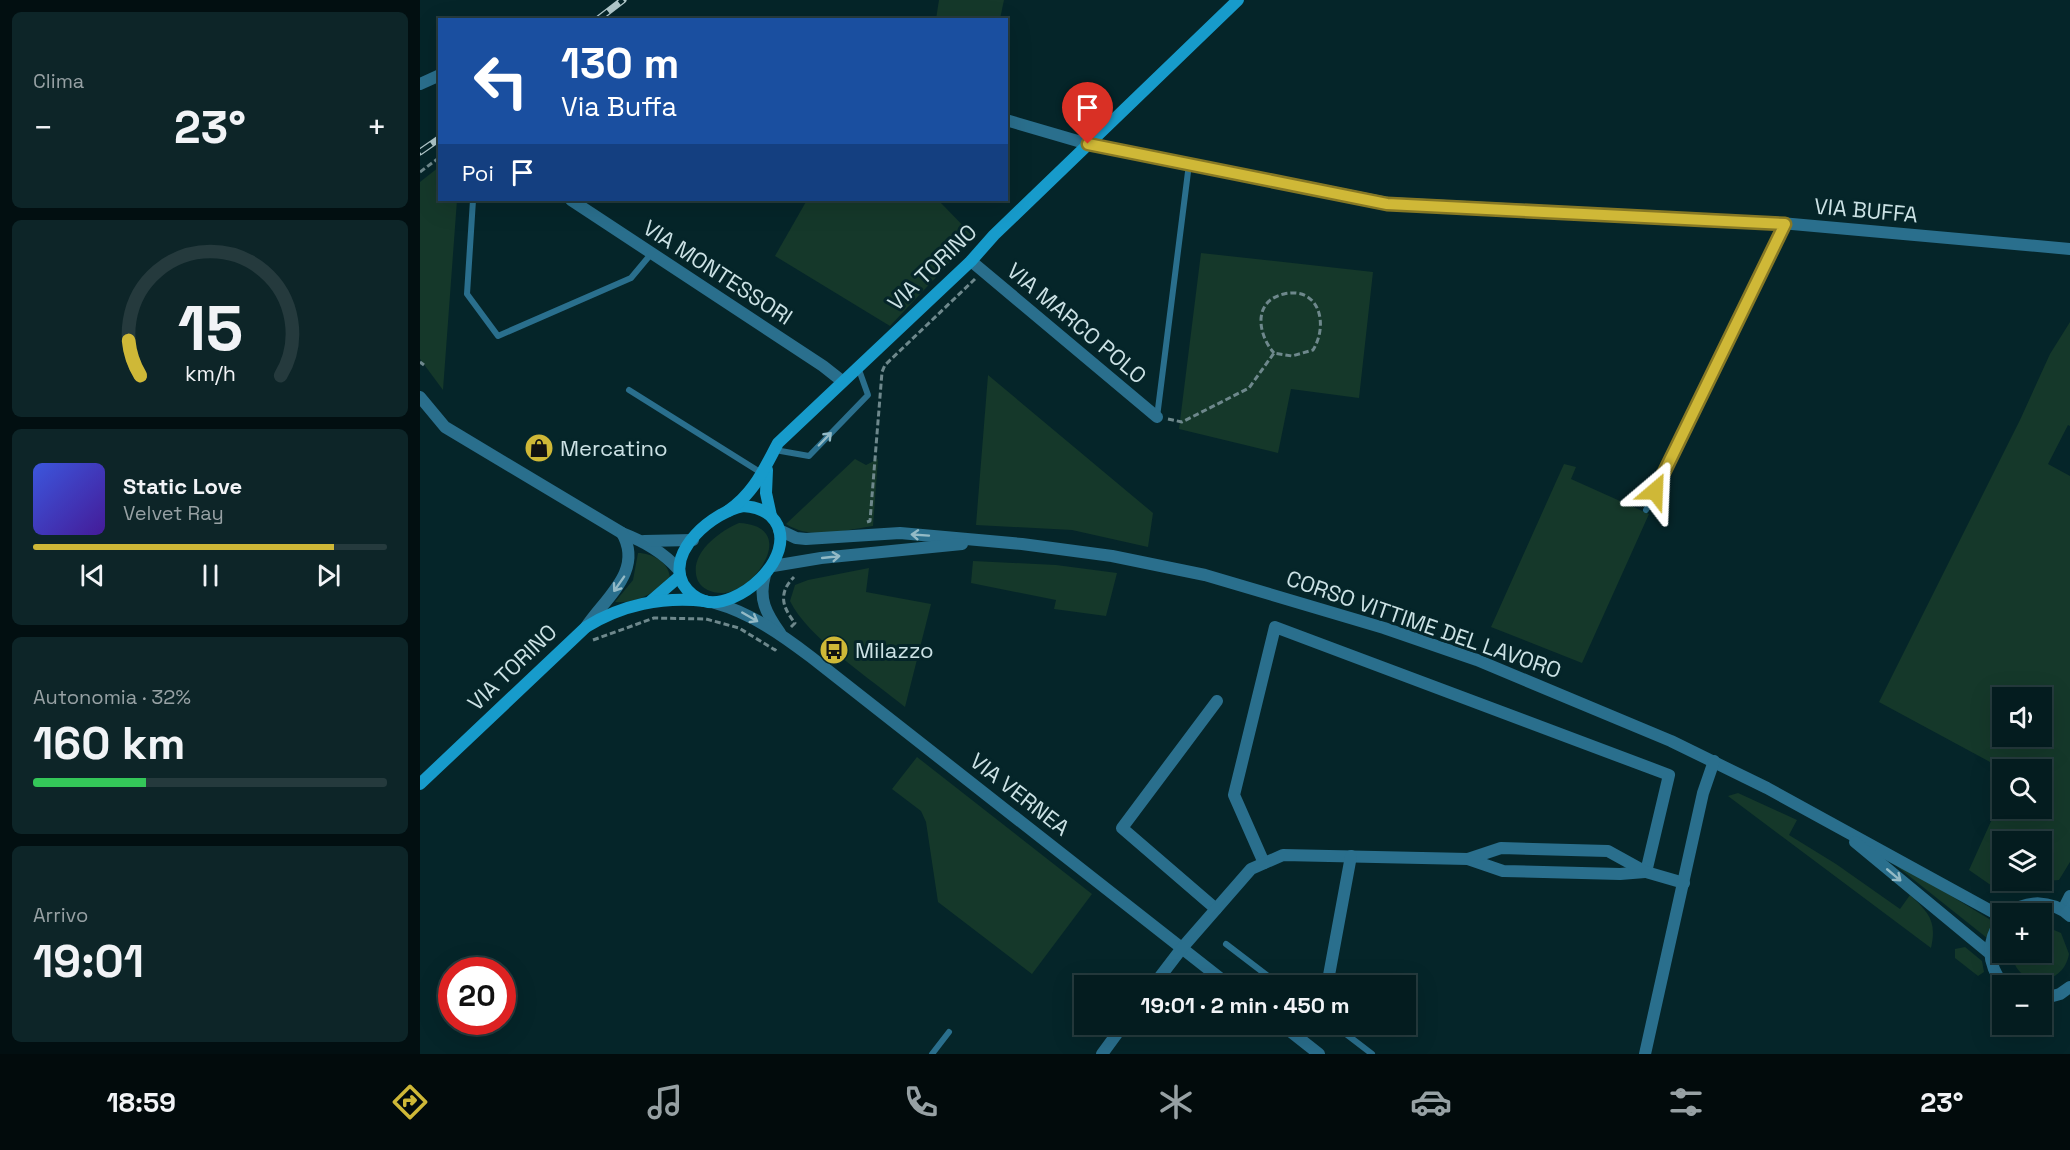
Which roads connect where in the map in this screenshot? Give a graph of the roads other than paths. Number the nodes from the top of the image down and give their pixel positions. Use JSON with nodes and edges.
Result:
{"nodes":[{"id":1,"x":1238,"y":0,"type":"edge"},
{"id":2,"x":438,"y":76,"type":"edge"},
{"id":3,"x":420,"y":84,"type":"edge"},
{"id":4,"x":1008,"y":121,"type":"edge"},
{"id":5,"x":1088,"y":144,"type":"junction"},
{"id":6,"x":1189,"y":164,"type":"junction"},
{"id":7,"x":473,"y":201,"type":"edge"},
{"id":8,"x":572,"y":201,"type":"edge"},
{"id":9,"x":1785,"y":224,"type":"junction"},
{"id":10,"x":2070,"y":249,"type":"edge"},
{"id":11,"x":651,"y":254,"type":"junction"},
{"id":12,"x":971,"y":261,"type":"junction"},
{"id":13,"x":858,"y":367,"type":"junction"},
{"id":14,"x":842,"y":381,"type":"junction"},
{"id":15,"x":628,"y":390,"type":"dead end"},
{"id":16,"x":420,"y":397,"type":"edge"},
{"id":17,"x":1157,"y":417,"type":"joint"},
{"id":18,"x":774,"y":450,"type":"junction"},
{"id":19,"x":766,"y":472,"type":"junction"},
{"id":20,"x":1646,"y":510,"type":"dead end"},
{"id":21,"x":728,"y":511,"type":"junction"},
{"id":22,"x":771,"y":516,"type":"junction"},
{"id":23,"x":779,"y":530,"type":"junction"},
{"id":24,"x":622,"y":533,"type":"junction"},
{"id":25,"x":693,"y":540,"type":"junction"},
{"id":26,"x":643,"y":541,"type":"junction"},
{"id":27,"x":978,"y":542,"type":"junction"},
{"id":28,"x":769,"y":570,"type":"junction"},
{"id":29,"x":680,"y":573,"type":"junction"},
{"id":30,"x":710,"y":602,"type":"junction"},
{"id":31,"x":647,"y":603,"type":"junction"},
{"id":32,"x":586,"y":627,"type":"junction"},
{"id":33,"x":783,"y":637,"type":"junction"},
{"id":34,"x":1217,"y":701,"type":"dead end"},
{"id":35,"x":1714,"y":761,"type":"junction"},
{"id":36,"x":420,"y":784,"type":"edge"},
{"id":37,"x":1833,"y":824,"type":"junction"},
{"id":38,"x":1351,"y":856,"type":"junction"},
{"id":39,"x":1468,"y":859,"type":"junction"},
{"id":40,"x":1264,"y":863,"type":"junction"},
{"id":41,"x":1646,"y":872,"type":"junction"},
{"id":42,"x":1684,"y":883,"type":"junction"},
{"id":43,"x":2070,"y":896,"type":"edge"},
{"id":44,"x":2052,"y":906,"type":"edge"},
{"id":45,"x":1216,"y":909,"type":"junction"},
{"id":46,"x":1992,"y":912,"type":"edge"},
{"id":47,"x":2067,"y":913,"type":"edge"},
{"id":48,"x":1992,"y":938,"type":"edge"},
{"id":49,"x":1226,"y":944,"type":"dead end"},
{"id":50,"x":1182,"y":948,"type":"junction"},
{"id":51,"x":1988,"y":952,"type":"junction"},
{"id":52,"x":1161,"y":975,"type":"edge"},
{"id":53,"x":1216,"y":975,"type":"edge"},
{"id":54,"x":1267,"y":975,"type":"edge"},
{"id":55,"x":1329,"y":975,"type":"edge"},
{"id":56,"x":1997,"y":975,"type":"edge"},
{"id":57,"x":2067,"y":994,"type":"edge"},
{"id":58,"x":2052,"y":997,"type":"edge"},
{"id":59,"x":948,"y":1032,"type":"dead end"},
{"id":60,"x":1116,"y":1035,"type":"edge"},
{"id":61,"x":1295,"y":1035,"type":"edge"},
{"id":62,"x":1347,"y":1035,"type":"edge"},
{"id":63,"x":932,"y":1054,"type":"edge"},
{"id":64,"x":1102,"y":1054,"type":"edge"},
{"id":65,"x":1319,"y":1054,"type":"edge"},
{"id":66,"x":1372,"y":1054,"type":"edge"},
{"id":67,"x":1645,"y":1054,"type":"edge"}],
"edges":[{"from":1,"to":5,"type":"main road","name":"VIA TORINO"},
{"from":2,"to":3,"type":"street"},
{"from":4,"to":5,"type":"street","name":"VIA BUFFA"},
{"from":5,"to":6,"type":"street","name":"VIA BUFFA"},
{"from":5,"to":12,"type":"main road","name":"VIA TORINO"},
{"from":6,"to":9,"type":"street","name":"VIA BUFFA"},
{"from":6,"to":17,"type":"lane"},
{"from":7,"to":11,"type":"lane"},
{"from":8,"to":11,"type":"street","name":"VIA MONTESSORI"},
{"from":9,"to":10,"type":"street","name":"VIA BUFFA"},
{"from":9,"to":20,"type":"lane"},
{"from":11,"to":14,"type":"street","name":"VIA MONTESSORI"},
{"from":12,"to":13,"type":"main road","name":"VIA TORINO"},
{"from":12,"to":17,"type":"street","name":"VIA MARCO POLO"},
{"from":13,"to":14,"type":"main road","name":"VIA TORINO"},
{"from":18,"to":13,"type":"lane","one_way":true},
{"from":14,"to":18,"type":"main road","name":"VIA TORINO"},
{"from":15,"to":19,"type":"lane"},
{"from":16,"to":24,"type":"street"},
{"from":18,"to":19,"type":"main road","name":"VIA TORINO"},
{"from":19,"to":21,"type":"main road"},
{"from":19,"to":22,"type":"main road"},
{"from":21,"to":22,"type":"main road"},
{"from":21,"to":25,"type":"main road"},
{"from":22,"to":23,"type":"main road"},
{"from":27,"to":23,"type":"street","one_way":true},
{"from":23,"to":28,"type":"main road"},
{"from":24,"to":26,"type":"street"},
{"from":24,"to":32,"type":"street","one_way":true},
{"from":25,"to":26,"type":"street"},
{"from":25,"to":29,"type":"main road"},
{"from":26,"to":29,"type":"street"},
{"from":28,"to":27,"type":"street","one_way":true},
{"from":27,"to":35,"type":"street","name":"CORSO VITTIME DEL LAVORO"},
{"from":28,"to":30,"type":"main road"},
{"from":28,"to":33,"type":"street"},
{"from":29,"to":30,"type":"main road"},
{"from":29,"to":31,"type":"main road"},
{"from":30,"to":31,"type":"main road"},
{"from":30,"to":33,"type":"street","name":"VIA VERNEA","one_way":true},
{"from":31,"to":32,"type":"main road","name":"VIA TORINO"},
{"from":32,"to":36,"type":"main road","name":"VIA TORINO"},
{"from":33,"to":50,"type":"street","name":"VIA VERNEA"},
{"from":34,"to":45,"type":"street"},
{"from":35,"to":37,"type":"street","name":"CORSO VITTIME DEL LAVORO"},
{"from":35,"to":42,"type":"street"},
{"from":37,"to":46,"type":"street","name":"CORSO VITTIME DEL LAVORO"},
{"from":37,"to":51,"type":"street","name":"CORSO VITTIME DEL LAVORO","one_way":true},
{"from":38,"to":39,"type":"street"},
{"from":38,"to":40,"type":"street"},
{"from":38,"to":55,"type":"street"},
{"from":39,"to":41,"type":"street"},
{"from":39,"to":41,"type":"street"},
{"from":40,"to":41,"type":"street"},
{"from":40,"to":45,"type":"street"},
{"from":41,"to":42,"type":"street"},
{"from":42,"to":67,"type":"street"},
{"from":43,"to":47,"type":"street"},
{"from":44,"to":47,"type":"street"},
{"from":45,"to":50,"type":"street"},
{"from":48,"to":51,"type":"street"},
{"from":49,"to":54,"type":"lane"},
{"from":50,"to":52,"type":"street"},
{"from":50,"to":53,"type":"street","name":"VIA VERNEA"},
{"from":51,"to":56,"type":"street"},
{"from":57,"to":58,"type":"street"},
{"from":59,"to":63,"type":"lane"},
{"from":60,"to":64,"type":"street"},
{"from":61,"to":65,"type":"street"},
{"from":62,"to":66,"type":"lane"}]}
